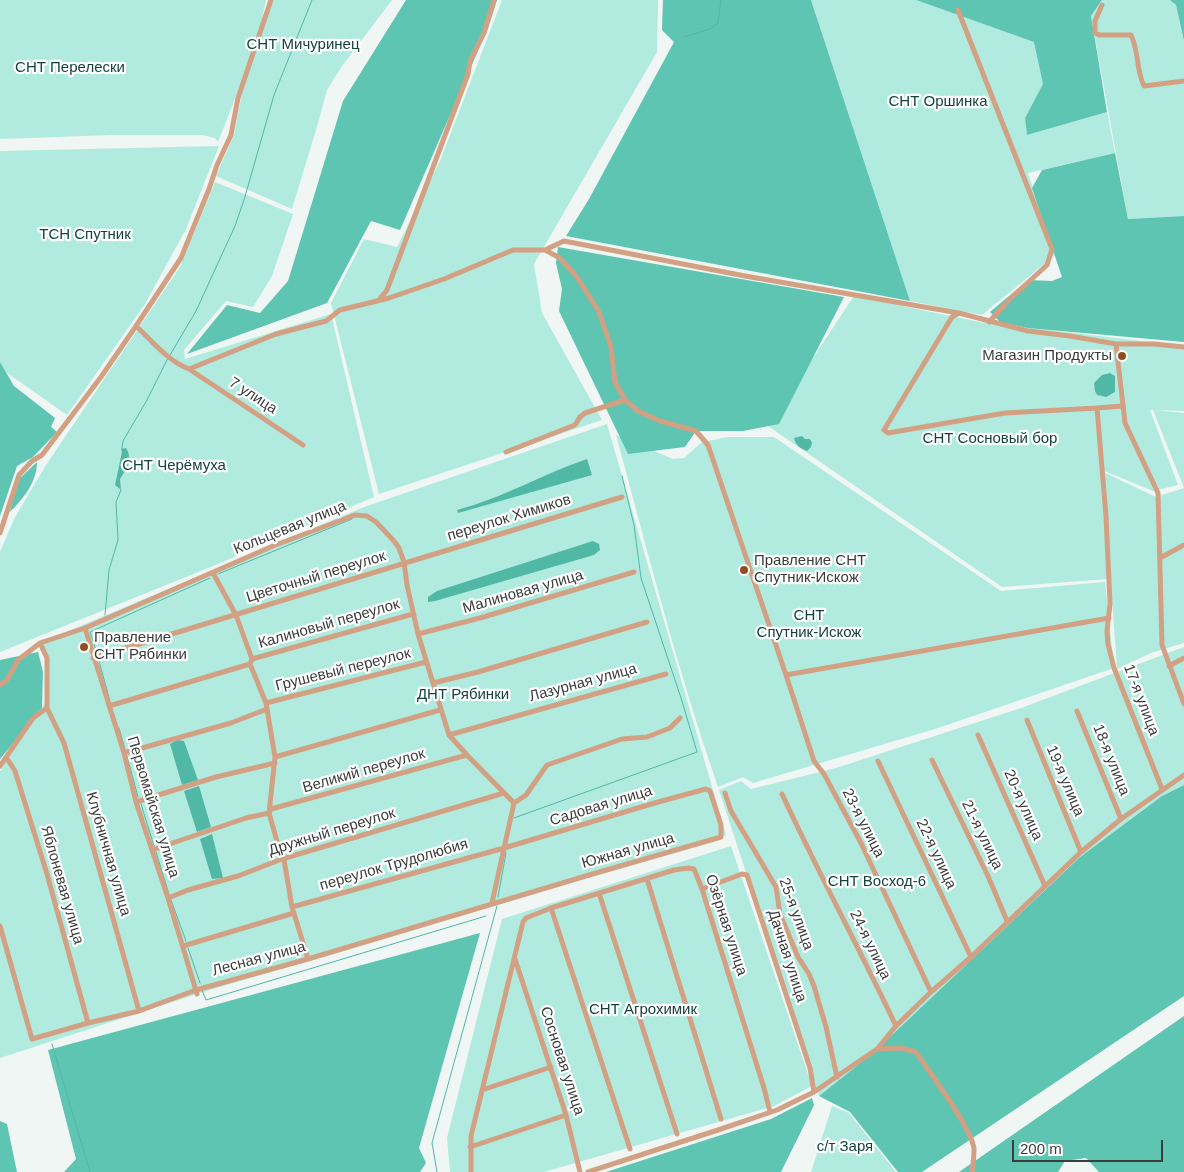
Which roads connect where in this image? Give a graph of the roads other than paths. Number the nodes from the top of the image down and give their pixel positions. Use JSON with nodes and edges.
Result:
{"nodes":[{"id":1,"x":271,"y":0,"type":"edge"},
{"id":2,"x":494,"y":0,"type":"edge"},
{"id":3,"x":1102,"y":5,"type":"dead end"},
{"id":4,"x":958,"y":10,"type":"dead end"},
{"id":5,"x":1184,"y":81,"type":"edge"},
{"id":6,"x":545,"y":250,"type":"junction"},
{"id":7,"x":378,"y":301,"type":"junction"},
{"id":8,"x":959,"y":313,"type":"junction"},
{"id":9,"x":989,"y":322,"type":"junction"},
{"id":10,"x":136,"y":326,"type":"junction"},
{"id":11,"x":1116,"y":344,"type":"junction"},
{"id":12,"x":1184,"y":347,"type":"edge"},
{"id":13,"x":189,"y":369,"type":"junction"},
{"id":14,"x":625,"y":400,"type":"junction"},
{"id":15,"x":1122,"y":406,"type":"junction"},
{"id":16,"x":1096,"y":408,"type":"junction"},
{"id":17,"x":303,"y":445,"type":"dead end"},
{"id":18,"x":506,"y":452,"type":"dead end"},
{"id":19,"x":622,"y":497,"type":"dead end"},
{"id":20,"x":0,"y":533,"type":"edge"},
{"id":21,"x":1184,"y":544,"type":"edge"},
{"id":22,"x":1160,"y":558,"type":"junction"},
{"id":23,"x":404,"y":562,"type":"junction"},
{"id":24,"x":634,"y":572,"type":"dead end"},
{"id":25,"x":213,"y":573,"type":"junction"},
{"id":26,"x":413,"y":614,"type":"junction"},
{"id":27,"x":236,"y":615,"type":"junction"},
{"id":28,"x":1109,"y":618,"type":"junction"},
{"id":29,"x":646,"y":622,"type":"dead end"},
{"id":30,"x":85,"y":628,"type":"junction"},
{"id":31,"x":418,"y":634,"type":"junction"},
{"id":32,"x":40,"y":643,"type":"junction"},
{"id":33,"x":93,"y":658,"type":"junction"},
{"id":34,"x":1184,"y":658,"type":"edge"},
{"id":35,"x":251,"y":662,"type":"junction"},
{"id":36,"x":426,"y":662,"type":"junction"},
{"id":37,"x":1169,"y":666,"type":"junction"},
{"id":38,"x":666,"y":674,"type":"dead end"},
{"id":39,"x":786,"y":675,"type":"junction"},
{"id":40,"x":433,"y":683,"type":"junction"},
{"id":41,"x":0,"y":685,"type":"edge"},
{"id":42,"x":1184,"y":702,"type":"edge"},
{"id":43,"x":108,"y":706,"type":"junction"},
{"id":44,"x":266,"y":706,"type":"junction"},
{"id":45,"x":47,"y":708,"type":"junction"},
{"id":46,"x":440,"y":710,"type":"junction"},
{"id":47,"x":1077,"y":711,"type":"dead end"},
{"id":48,"x":680,"y":718,"type":"dead end"},
{"id":49,"x":1027,"y":720,"type":"dead end"},
{"id":50,"x":449,"y":734,"type":"junction"},
{"id":51,"x":978,"y":735,"type":"dead end"},
{"id":52,"x":124,"y":753,"type":"junction"},
{"id":53,"x":467,"y":755,"type":"junction"},
{"id":54,"x":6,"y":757,"type":"junction"},
{"id":55,"x":275,"y":760,"type":"junction"},
{"id":56,"x":932,"y":760,"type":"dead end"},
{"id":57,"x":878,"y":761,"type":"dead end"},
{"id":58,"x":0,"y":766,"type":"edge"},
{"id":59,"x":1184,"y":775,"type":"edge"},
{"id":60,"x":706,"y":789,"type":"joint"},
{"id":61,"x":1162,"y":789,"type":"junction"},
{"id":62,"x":504,"y":793,"type":"junction"},
{"id":63,"x":725,"y":793,"type":"dead end"},
{"id":64,"x":782,"y":794,"type":"dead end"},
{"id":65,"x":136,"y":802,"type":"junction"},
{"id":66,"x":514,"y":803,"type":"junction"},
{"id":67,"x":269,"y":813,"type":"junction"},
{"id":68,"x":1121,"y":819,"type":"junction"},
{"id":69,"x":504,"y":848,"type":"junction"},
{"id":70,"x":152,"y":850,"type":"junction"},
{"id":71,"x":1081,"y":852,"type":"junction"},
{"id":72,"x":282,"y":859,"type":"junction"},
{"id":73,"x":647,"y":879,"type":"junction"},
{"id":74,"x":1045,"y":886,"type":"junction"},
{"id":75,"x":702,"y":889,"type":"junction"},
{"id":76,"x":599,"y":893,"type":"junction"},
{"id":77,"x":168,"y":898,"type":"junction"},
{"id":78,"x":492,"y":903,"type":"junction"},
{"id":79,"x":551,"y":908,"type":"junction"},
{"id":80,"x":293,"y":910,"type":"junction"},
{"id":81,"x":1008,"y":921,"type":"junction"},
{"id":82,"x":0,"y":926,"type":"edge"},
{"id":83,"x":182,"y":946,"type":"junction"},
{"id":84,"x":971,"y":957,"type":"junction"},
{"id":85,"x":514,"y":958,"type":"junction"},
{"id":86,"x":308,"y":959,"type":"junction"},
{"id":87,"x":196,"y":992,"type":"junction"},
{"id":88,"x":931,"y":992,"type":"junction"},
{"id":89,"x":139,"y":1011,"type":"junction"},
{"id":90,"x":88,"y":1023,"type":"junction"},
{"id":91,"x":896,"y":1026,"type":"junction"},
{"id":92,"x":877,"y":1049,"type":"junction"},
{"id":93,"x":551,"y":1067,"type":"junction"},
{"id":94,"x":838,"y":1077,"type":"junction"},
{"id":95,"x":484,"y":1087,"type":"junction"},
{"id":96,"x":814,"y":1092,"type":"junction"},
{"id":97,"x":770,"y":1112,"type":"junction"},
{"id":98,"x":566,"y":1115,"type":"junction"},
{"id":99,"x":721,"y":1119,"type":"dead end"},
{"id":100,"x":677,"y":1134,"type":"dead end"},
{"id":101,"x":470,"y":1146,"type":"junction"},
{"id":102,"x":630,"y":1149,"type":"dead end"},
{"id":103,"x":471,"y":1172,"type":"edge"},
{"id":104,"x":580,"y":1172,"type":"edge"},
{"id":105,"x":588,"y":1172,"type":"edge"},
{"id":106,"x":972,"y":1172,"type":"edge"}],
"edges":[{"from":1,"to":10,"type":"street"},
{"from":2,"to":7,"type":"street"},
{"from":3,"to":5,"type":"street"},
{"from":4,"to":9,"type":"street"},
{"from":6,"to":7,"type":"street"},
{"from":6,"to":8,"type":"street"},
{"from":6,"to":14,"type":"street"},
{"from":7,"to":13,"type":"street"},
{"from":8,"to":9,"type":"street"},
{"from":8,"to":16,"type":"street"},
{"from":9,"to":11,"type":"street"},
{"from":10,"to":13,"type":"street","name":"7 улица"},
{"from":10,"to":20,"type":"street"},
{"from":11,"to":12,"type":"street"},
{"from":11,"to":15,"type":"street"},
{"from":13,"to":17,"type":"street","name":"7 улица"},
{"from":14,"to":18,"type":"street"},
{"from":14,"to":39,"type":"street","name":"23-я улица"},
{"from":15,"to":16,"type":"street"},
{"from":15,"to":22,"type":"street"},
{"from":16,"to":28,"type":"street","name":"17-я улица"},
{"from":19,"to":23,"type":"street","name":"переулок Химиков"},
{"from":21,"to":22,"type":"street"},
{"from":22,"to":37,"type":"street"},
{"from":23,"to":25,"type":"street","name":"Кольцевая улица"},
{"from":23,"to":26,"type":"street","name":"Кольцевая улица"},
{"from":23,"to":27,"type":"street","name":"Цветочный переулок"},
{"from":24,"to":31,"type":"street","name":"Малиновая улица"},
{"from":25,"to":27,"type":"street"},
{"from":25,"to":30,"type":"street","name":"Кольцевая улица"},
{"from":26,"to":31,"type":"street","name":"Кольцевая улица"},
{"from":26,"to":35,"type":"street","name":"Калиновый переулок"},
{"from":27,"to":33,"type":"street","name":"Цветочный переулок"},
{"from":27,"to":35,"type":"street"},
{"from":28,"to":39,"type":"street"},
{"from":28,"to":61,"type":"street","name":"17-я улица"},
{"from":29,"to":40,"type":"street"},
{"from":30,"to":32,"type":"street","name":"Кольцевая улица"},
{"from":30,"to":33,"type":"street","name":"Первомайская улица"},
{"from":31,"to":36,"type":"street","name":"Кольцевая улица"},
{"from":32,"to":41,"type":"street","name":"Кольцевая улица"},
{"from":32,"to":45,"type":"street"},
{"from":33,"to":43,"type":"street","name":"Первомайская улица"},
{"from":34,"to":37,"type":"street"},
{"from":35,"to":43,"type":"street","name":"Калиновый переулок"},
{"from":35,"to":44,"type":"street"},
{"from":36,"to":40,"type":"street","name":"Кольцевая улица"},
{"from":36,"to":44,"type":"street","name":"Грушевый переулок"},
{"from":37,"to":42,"type":"street"},
{"from":38,"to":50,"type":"street","name":"Лазурная улица"},
{"from":39,"to":88,"type":"street","name":"23-я улица"},
{"from":40,"to":46,"type":"street","name":"Кольцевая улица"},
{"from":43,"to":52,"type":"street","name":"Первомайская улица"},
{"from":44,"to":52,"type":"street","name":"Грушевый переулок"},
{"from":44,"to":55,"type":"street"},
{"from":45,"to":54,"type":"street"},
{"from":45,"to":89,"type":"street","name":"Клубничная улица"},
{"from":46,"to":50,"type":"street","name":"Кольцевая улица"},
{"from":46,"to":55,"type":"street"},
{"from":47,"to":68,"type":"street","name":"18-я улица"},
{"from":48,"to":66,"type":"street"},
{"from":49,"to":71,"type":"street","name":"19-я улица"},
{"from":50,"to":53,"type":"street","name":"Кольцевая улица"},
{"from":51,"to":74,"type":"street","name":"20-я улица"},
{"from":52,"to":65,"type":"street","name":"Первомайская улица"},
{"from":53,"to":62,"type":"street","name":"Кольцевая улица"},
{"from":53,"to":67,"type":"street","name":"Великий переулок"},
{"from":54,"to":58,"type":"street"},
{"from":54,"to":90,"type":"street","name":"Яблоневая улица"},
{"from":55,"to":65,"type":"street"},
{"from":55,"to":67,"type":"street"},
{"from":56,"to":81,"type":"street","name":"21-я улица"},
{"from":57,"to":84,"type":"street","name":"22-я улица"},
{"from":59,"to":61,"type":"street"},
{"from":60,"to":69,"type":"street","name":"Садовая улица"},
{"from":60,"to":78,"type":"street","name":"Южная улица"},
{"from":61,"to":68,"type":"street"},
{"from":62,"to":66,"type":"street","name":"Кольцевая улица"},
{"from":62,"to":72,"type":"street","name":"Дружный переулок"},
{"from":63,"to":94,"type":"street","name":"25-я улица"},
{"from":64,"to":91,"type":"street","name":"24-я улица"},
{"from":65,"to":70,"type":"street","name":"Первомайская улица"},
{"from":66,"to":69,"type":"street"},
{"from":67,"to":70,"type":"street","name":"Великий переулок"},
{"from":67,"to":72,"type":"street"},
{"from":68,"to":71,"type":"street"},
{"from":69,"to":78,"type":"street"},
{"from":69,"to":80,"type":"street","name":"переулок Трудолюбия"},
{"from":70,"to":77,"type":"street","name":"Первомайская улица"},
{"from":71,"to":74,"type":"street"},
{"from":72,"to":77,"type":"street","name":"Дружный переулок"},
{"from":72,"to":80,"type":"street"},
{"from":73,"to":75,"type":"street","name":"Озёрная улица"},
{"from":73,"to":76,"type":"street","name":"Озёрная улица"},
{"from":73,"to":99,"type":"street"},
{"from":74,"to":81,"type":"street"},
{"from":75,"to":96,"type":"street","name":"Дачная улица"},
{"from":75,"to":97,"type":"street","name":"Озёрная улица"},
{"from":76,"to":79,"type":"street","name":"Озёрная улица"},
{"from":76,"to":100,"type":"street"},
{"from":77,"to":83,"type":"street","name":"Первомайская улица"},
{"from":78,"to":86,"type":"street","name":"Лесная улица"},
{"from":79,"to":85,"type":"street","name":"Озёрная улица"},
{"from":79,"to":102,"type":"street"},
{"from":80,"to":83,"type":"street","name":"переулок Трудолюбия"},
{"from":80,"to":86,"type":"street"},
{"from":81,"to":84,"type":"street"},
{"from":82,"to":90,"type":"street","name":"Лесная улица"},
{"from":83,"to":87,"type":"street","name":"Первомайская улица"},
{"from":84,"to":88,"type":"street"},
{"from":85,"to":93,"type":"street","name":"Сосновая улица"},
{"from":85,"to":95,"type":"street"},
{"from":86,"to":87,"type":"street","name":"Лесная улица"},
{"from":87,"to":89,"type":"street","name":"Лесная улица"},
{"from":88,"to":91,"type":"street"},
{"from":89,"to":90,"type":"street","name":"Лесная улица"},
{"from":91,"to":92,"type":"street"},
{"from":92,"to":94,"type":"street"},
{"from":92,"to":106,"type":"street"},
{"from":93,"to":95,"type":"street"},
{"from":93,"to":98,"type":"street","name":"Сосновая улица"},
{"from":94,"to":96,"type":"street"},
{"from":95,"to":101,"type":"street"},
{"from":96,"to":97,"type":"street"},
{"from":97,"to":105,"type":"street"},
{"from":98,"to":101,"type":"street"},
{"from":98,"to":104,"type":"street","name":"Сосновая улица"},
{"from":101,"to":103,"type":"street"}]}
